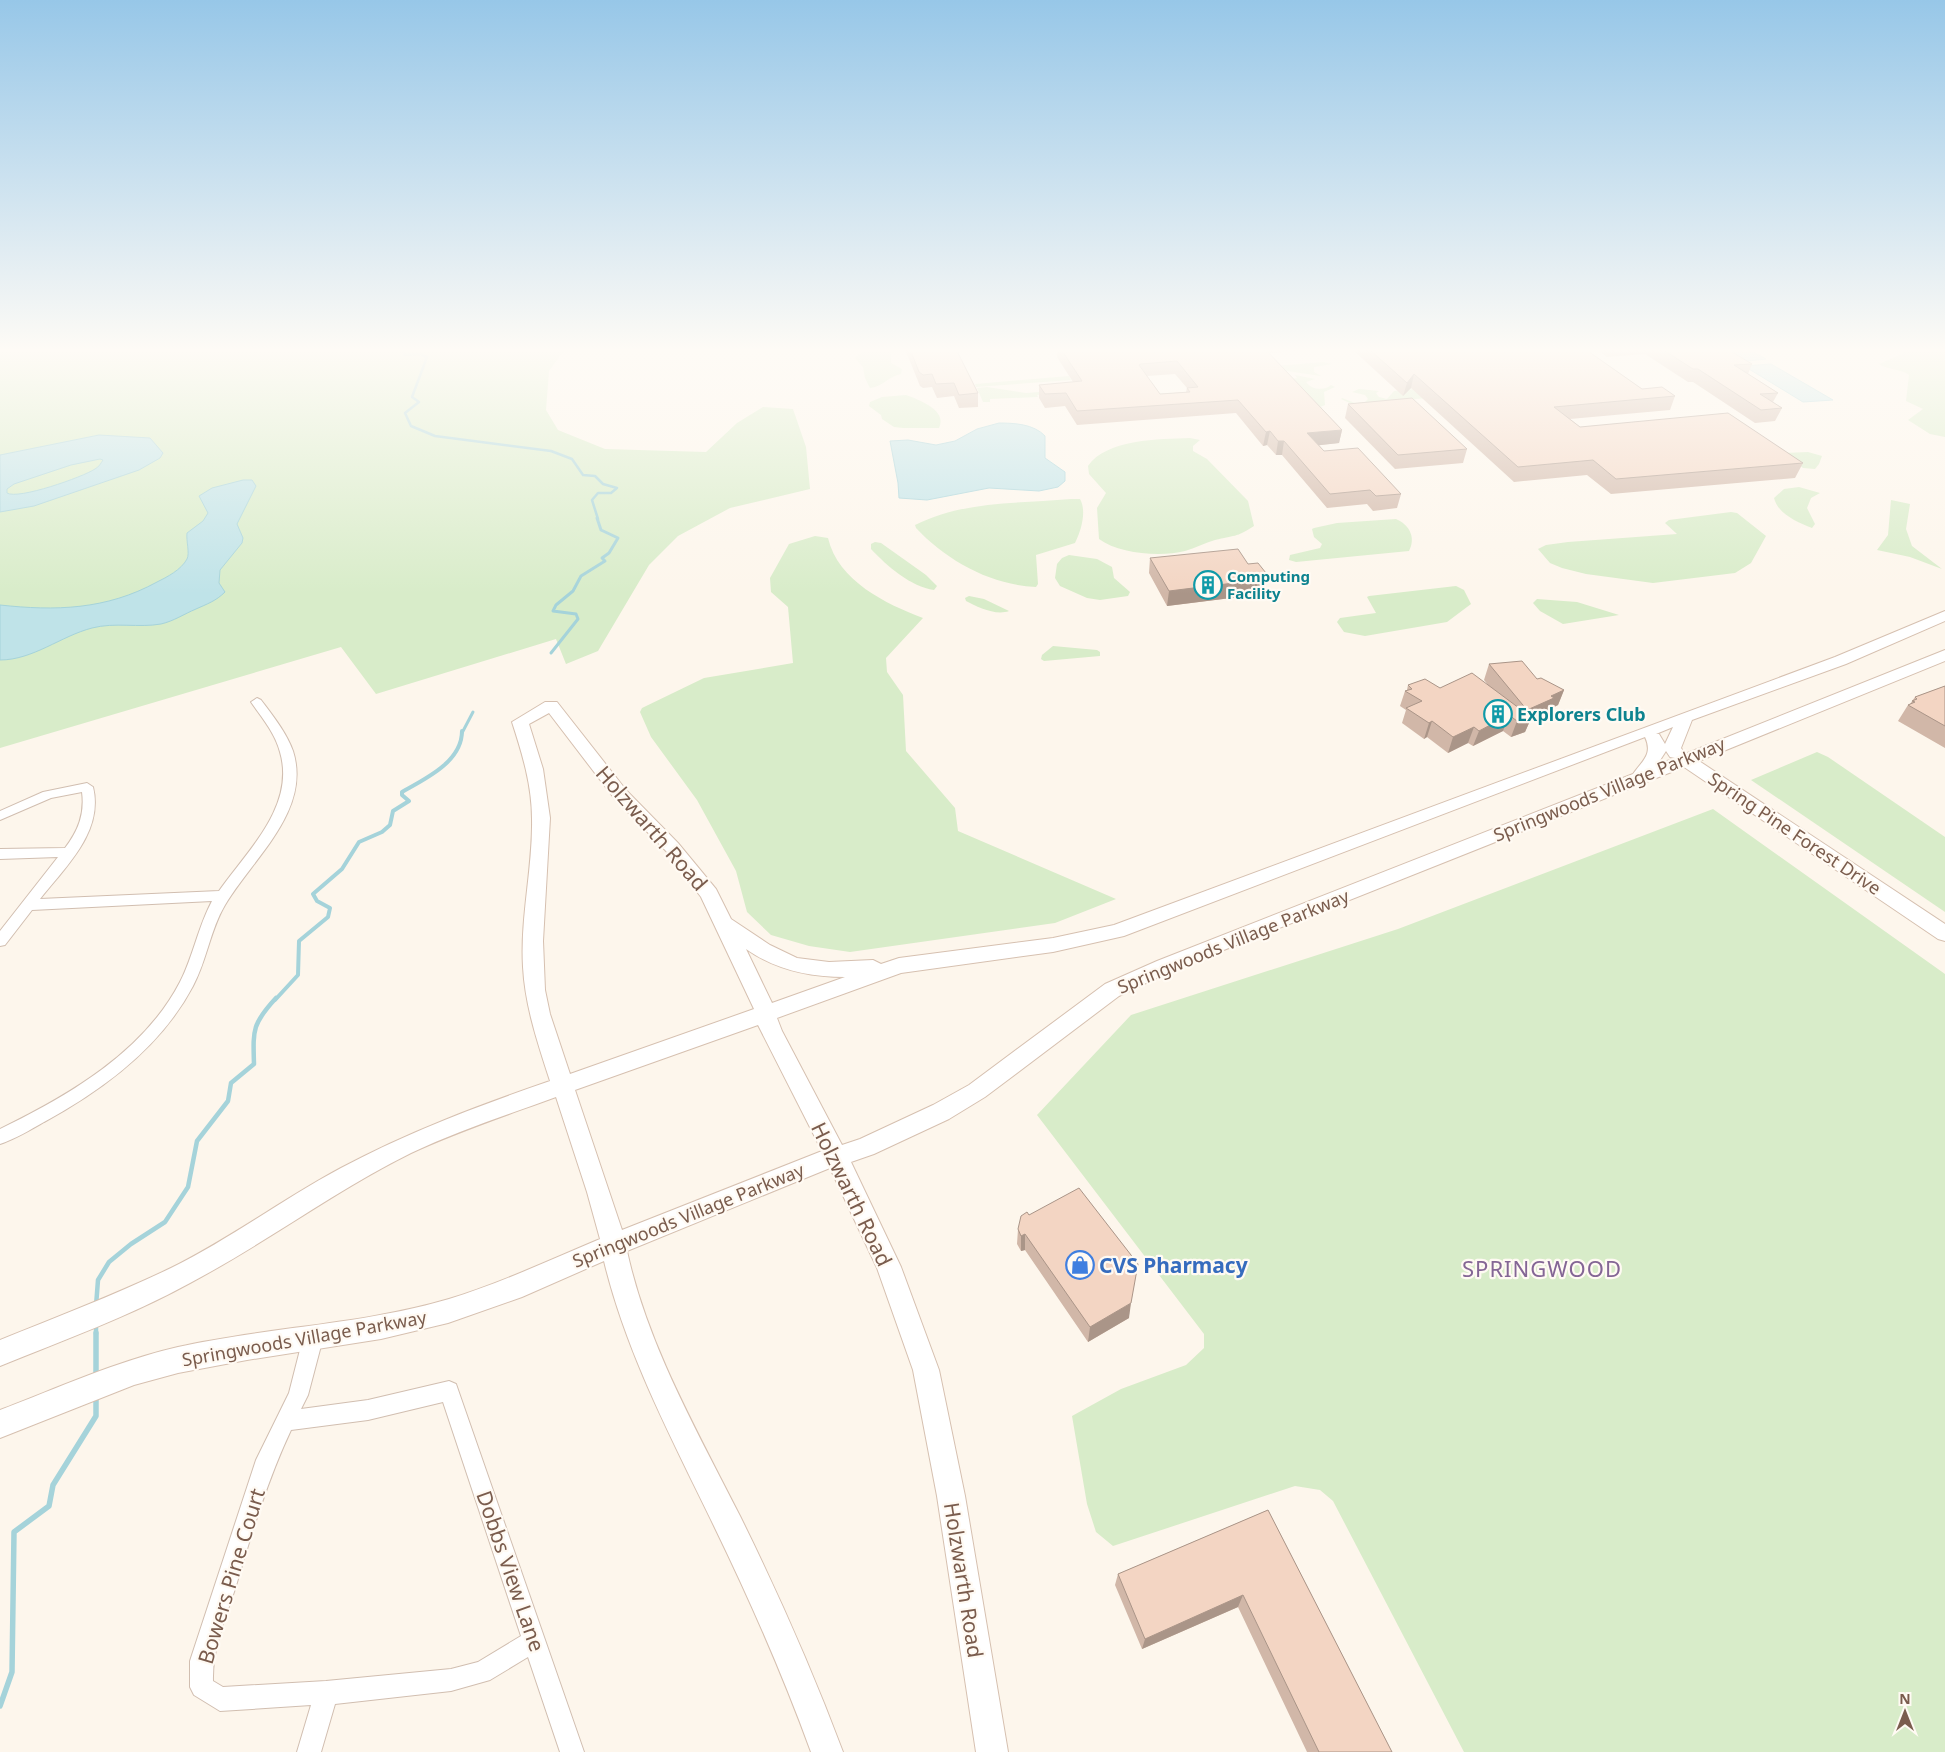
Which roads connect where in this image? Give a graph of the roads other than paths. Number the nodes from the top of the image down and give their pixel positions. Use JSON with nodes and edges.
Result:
{"nodes":[{"id":1,"x":1945,"y":615,"type":"edge"},
{"id":2,"x":1945,"y":655,"type":"edge"},
{"id":3,"x":257,"y":702,"type":"dead end"},
{"id":4,"x":1685,"y":717,"type":"junction"},
{"id":5,"x":1649,"y":735,"type":"junction"},
{"id":6,"x":1680,"y":756,"type":"junction"},
{"id":7,"x":1640,"y":777,"type":"junction"},
{"id":8,"x":0,"y":816,"type":"edge"},
{"id":9,"x":70,"y":852,"type":"junction"},
{"id":10,"x":0,"y":854,"type":"edge"},
{"id":11,"x":222,"y":896,"type":"junction"},
{"id":12,"x":27,"y":905,"type":"junction"},
{"id":13,"x":723,"y":922,"type":"junction"},
{"id":14,"x":1945,"y":934,"type":"edge"},
{"id":15,"x":0,"y":942,"type":"edge"},
{"id":16,"x":899,"y":966,"type":"junction"},
{"id":17,"x":765,"y":1013,"type":"junction"},
{"id":18,"x":563,"y":1085,"type":"junction"},
{"id":19,"x":0,"y":1137,"type":"edge"},
{"id":20,"x":836,"y":1156,"type":"junction"},
{"id":21,"x":613,"y":1245,"type":"junction"},
{"id":22,"x":313,"y":1338,"type":"junction"},
{"id":23,"x":11,"y":1348,"type":"edge"},
{"id":24,"x":178,"y":1360,"type":"joint"},
{"id":25,"x":12,"y":1419,"type":"edge"},
{"id":26,"x":285,"y":1421,"type":"junction"},
{"id":27,"x":535,"y":1641,"type":"junction"},
{"id":28,"x":326,"y":1692,"type":"junction"},
{"id":29,"x":309,"y":1752,"type":"edge"},
{"id":30,"x":572,"y":1752,"type":"edge"},
{"id":31,"x":827,"y":1752,"type":"edge"},
{"id":32,"x":992,"y":1752,"type":"edge"}],
"edges":[{"from":1,"to":4,"type":"main road","name":"Springwoods Village Parkway"},
{"from":2,"to":6,"type":"main road","name":"Springwoods Village Parkway"},
{"from":3,"to":11,"type":"street"},
{"from":4,"to":5,"type":"main road","name":"Springwoods Village Parkway"},
{"from":4,"to":6,"type":"main road"},
{"from":5,"to":6,"type":"street","name":"Spring Pine Forest Drive"},
{"from":5,"to":7,"type":"main road"},
{"from":5,"to":16,"type":"main road","name":"Springwoods Village Parkway"},
{"from":6,"to":7,"type":"main road","name":"Springwoods Village Parkway"},
{"from":6,"to":14,"type":"main road","name":"Spring Pine Forest Drive"},
{"from":7,"to":20,"type":"main road","name":"Springwoods Village Parkway"},
{"from":8,"to":9,"type":"street"},
{"from":9,"to":10,"type":"street"},
{"from":9,"to":12,"type":"street"},
{"from":11,"to":12,"type":"street"},
{"from":11,"to":19,"type":"street"},
{"from":12,"to":15,"type":"street"},
{"from":13,"to":16,"type":"main road"},
{"from":13,"to":17,"type":"main road","name":"Holzwarth Road"},
{"from":13,"to":18,"type":"main road","name":"Holzwarth Road"},
{"from":16,"to":17,"type":"main road","name":"Springwoods Village Parkway"},
{"from":17,"to":18,"type":"main road","name":"Springwoods Village Parkway"},
{"from":17,"to":20,"type":"main road","name":"Holzwarth Road"},
{"from":18,"to":21,"type":"main road"},
{"from":18,"to":23,"type":"main road","name":"Springwoods Village Parkway"},
{"from":20,"to":21,"type":"main road","name":"Springwoods Village Parkway"},
{"from":20,"to":32,"type":"main road","name":"Holzwarth Road"},
{"from":21,"to":22,"type":"main road","name":"Springwoods Village Parkway"},
{"from":21,"to":31,"type":"main road"},
{"from":22,"to":24,"type":"main road","name":"Springwoods Village Parkway"},
{"from":22,"to":26,"type":"street","name":"Bowers Pine Court"},
{"from":24,"to":25,"type":"main road","name":"Springwoods Village Parkway"},
{"from":26,"to":27,"type":"street","name":"Dobbs View Lane"},
{"from":26,"to":28,"type":"street","name":"Bowers Pine Court"},
{"from":27,"to":28,"type":"street","name":"Bowers Pine Court"},
{"from":27,"to":30,"type":"street","name":"Dobbs View Lane"},
{"from":28,"to":29,"type":"street"}]}
